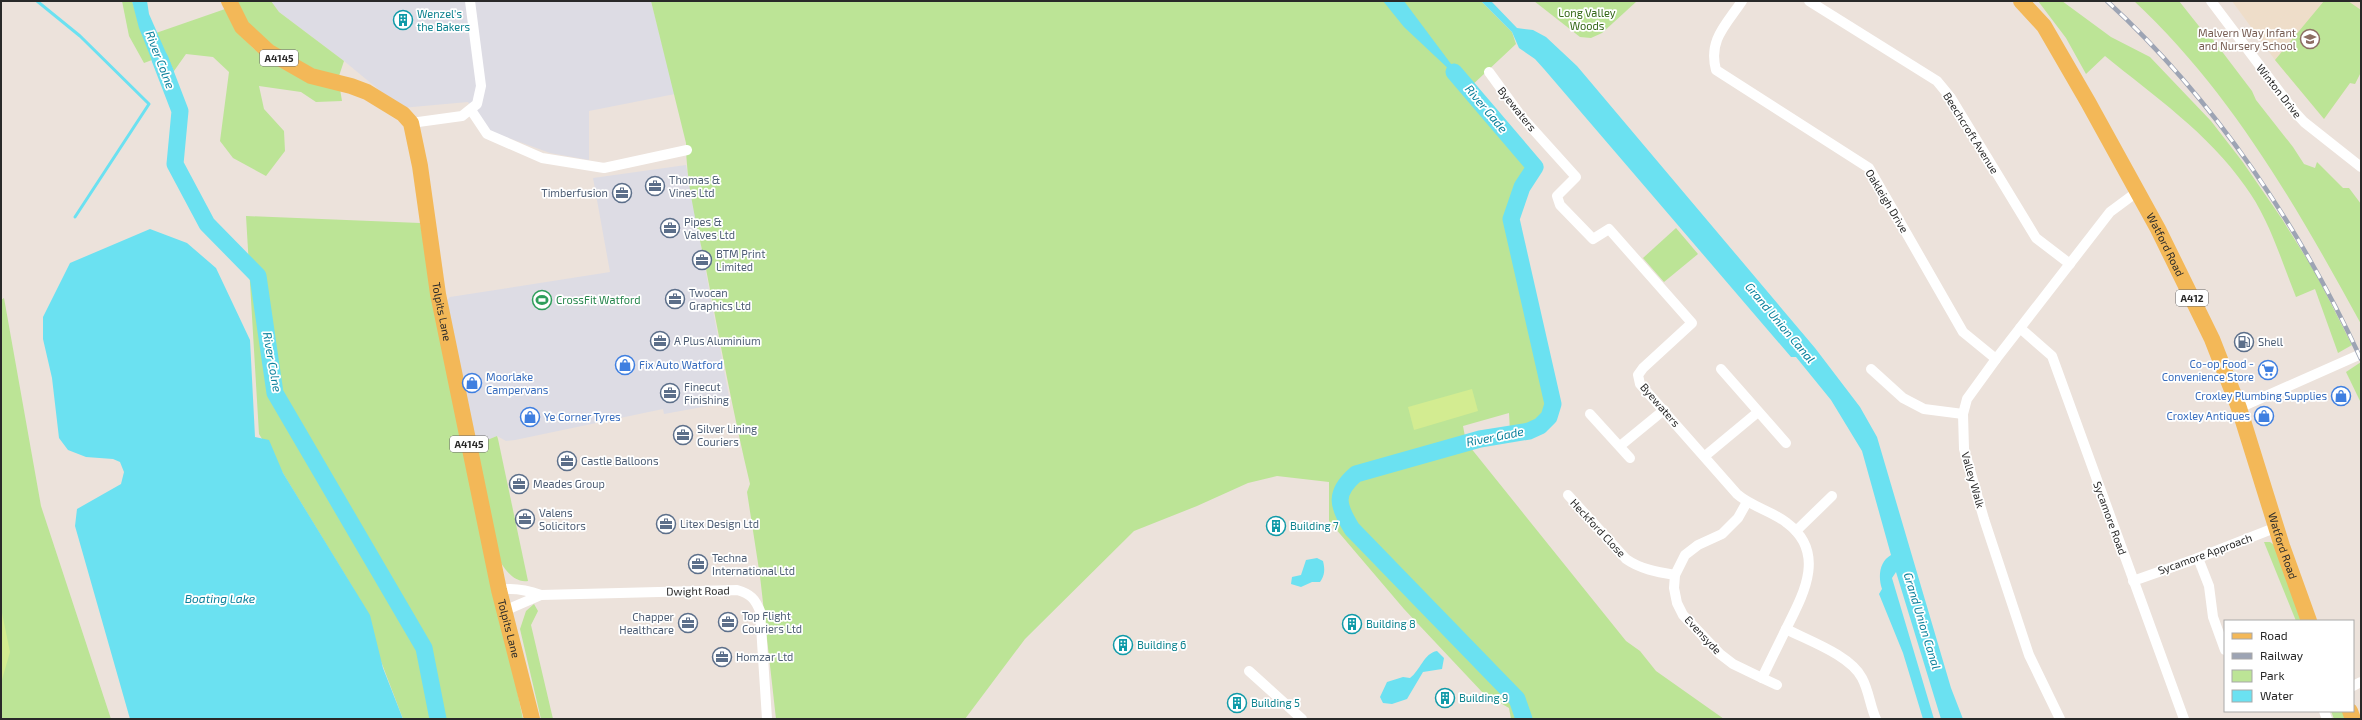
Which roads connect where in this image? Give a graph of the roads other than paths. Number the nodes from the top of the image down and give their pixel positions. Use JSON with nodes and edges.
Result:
{"nodes":[{"id":1,"x":229,"y":1,"type":"edge"},
{"id":2,"x":470,"y":1,"type":"edge"},
{"id":3,"x":1742,"y":1,"type":"edge"},
{"id":4,"x":1809,"y":1,"type":"edge"},
{"id":5,"x":2021,"y":1,"type":"edge"},
{"id":6,"x":2211,"y":1,"type":"edge"},
{"id":7,"x":1489,"y":72,"type":"dead end"},
{"id":8,"x":471,"y":110,"type":"junction"},
{"id":9,"x":411,"y":123,"type":"junction"},
{"id":10,"x":687,"y":150,"type":"dead end"},
{"id":11,"x":2361,"y":167,"type":"edge"},
{"id":12,"x":2137,"y":192,"type":"junction"},
{"id":13,"x":2070,"y":264,"type":"junction"},
{"id":14,"x":2020,"y":328,"type":"junction"},
{"id":15,"x":2361,"y":354,"type":"edge"},
{"id":16,"x":1996,"y":359,"type":"junction"},
{"id":17,"x":1871,"y":368,"type":"dead end"},
{"id":18,"x":1721,"y":369,"type":"dead end"},
{"id":19,"x":2239,"y":408,"type":"junction"},
{"id":20,"x":1664,"y":410,"type":"junction"},
{"id":21,"x":1758,"y":412,"type":"junction"},
{"id":22,"x":1590,"y":414,"type":"dead end"},
{"id":23,"x":1963,"y":414,"type":"junction"},
{"id":24,"x":1786,"y":443,"type":"dead end"},
{"id":25,"x":1620,"y":446,"type":"junction"},
{"id":26,"x":1705,"y":456,"type":"junction"},
{"id":27,"x":1630,"y":458,"type":"dead end"},
{"id":28,"x":1568,"y":495,"type":"dead end"},
{"id":29,"x":1832,"y":496,"type":"dead end"},
{"id":30,"x":1747,"y":502,"type":"junction"},
{"id":31,"x":2277,"y":527,"type":"junction"},
{"id":32,"x":1796,"y":531,"type":"junction"},
{"id":33,"x":2198,"y":558,"type":"junction"},
{"id":34,"x":1675,"y":575,"type":"junction"},
{"id":35,"x":2133,"y":581,"type":"junction"},
{"id":36,"x":499,"y":590,"type":"junction"},
{"id":37,"x":541,"y":595,"type":"junction"},
{"id":38,"x":504,"y":611,"type":"junction"},
{"id":39,"x":2309,"y":620,"type":"edge"},
{"id":40,"x":1786,"y":629,"type":"junction"},
{"id":41,"x":2224,"y":647,"type":"edge"},
{"id":42,"x":1249,"y":671,"type":"dead end"},
{"id":43,"x":1762,"y":678,"type":"junction"},
{"id":44,"x":1777,"y":685,"type":"dead end"},
{"id":45,"x":532,"y":719,"type":"edge"},
{"id":46,"x":767,"y":719,"type":"edge"},
{"id":47,"x":1302,"y":719,"type":"edge"},
{"id":48,"x":1876,"y":719,"type":"edge"},
{"id":49,"x":2060,"y":719,"type":"edge"},
{"id":50,"x":2184,"y":719,"type":"edge"}],
"edges":[{"from":1,"to":9,"type":"main road","number":"A4145"},
{"from":2,"to":8,"type":"street"},
{"from":3,"to":16,"type":"street","name":"Oakleigh Drive"},
{"from":4,"to":13,"type":"street","name":"Beechcroft Avenue"},
{"from":5,"to":12,"type":"main road","name":"Watford Road","number":"A412"},
{"from":6,"to":11,"type":"street","name":"Winton Drive"},
{"from":7,"to":20,"type":"street","name":"Byewaters"},
{"from":8,"to":9,"type":"street"},
{"from":8,"to":10,"type":"street"},
{"from":9,"to":36,"type":"main road","name":"Tolpits Lane","number":"A4145"},
{"from":12,"to":13,"type":"street","name":"Valley Walk"},
{"from":12,"to":19,"type":"main road","name":"Watford Road","number":"A412"},
{"from":13,"to":14,"type":"street","name":"Valley Walk"},
{"from":14,"to":16,"type":"street","name":"Valley Walk"},
{"from":14,"to":35,"type":"street","name":"Sycamore Road"},
{"from":15,"to":19,"type":"street"},
{"from":16,"to":23,"type":"street","name":"Valley Walk"},
{"from":17,"to":23,"type":"street"},
{"from":18,"to":21,"type":"street"},
{"from":19,"to":31,"type":"main road","name":"Watford Road","number":"A412"},
{"from":20,"to":25,"type":"street"},
{"from":20,"to":26,"type":"street","name":"Byewaters"},
{"from":21,"to":24,"type":"street"},
{"from":21,"to":26,"type":"street"},
{"from":22,"to":25,"type":"street"},
{"from":23,"to":49,"type":"street","name":"Valley Walk"},
{"from":25,"to":27,"type":"street"},
{"from":26,"to":30,"type":"street","name":"Byewaters"},
{"from":28,"to":34,"type":"street","name":"Heckford Close"},
{"from":29,"to":32,"type":"street"},
{"from":30,"to":32,"type":"street","name":"Byewaters"},
{"from":30,"to":34,"type":"street","name":"Evensyde"},
{"from":31,"to":33,"type":"street","name":"Sycamore Approach"},
{"from":31,"to":39,"type":"main road","name":"Watford Road","number":"A412"},
{"from":32,"to":40,"type":"street","name":"Byewaters"},
{"from":33,"to":35,"type":"street","name":"Sycamore Approach"},
{"from":33,"to":41,"type":"street"},
{"from":34,"to":43,"type":"street","name":"Evensyde"},
{"from":35,"to":50,"type":"street","name":"Sycamore Road"},
{"from":36,"to":37,"type":"street"},
{"from":36,"to":38,"type":"main road","name":"Tolpits Lane","number":"A4145"},
{"from":37,"to":38,"type":"street"},
{"from":37,"to":46,"type":"street","name":"Dwight Road"},
{"from":38,"to":45,"type":"main road","name":"Tolpits Lane","number":"A4145"},
{"from":40,"to":43,"type":"street"},
{"from":40,"to":48,"type":"street"},
{"from":42,"to":47,"type":"street"},
{"from":43,"to":44,"type":"street"}]}
